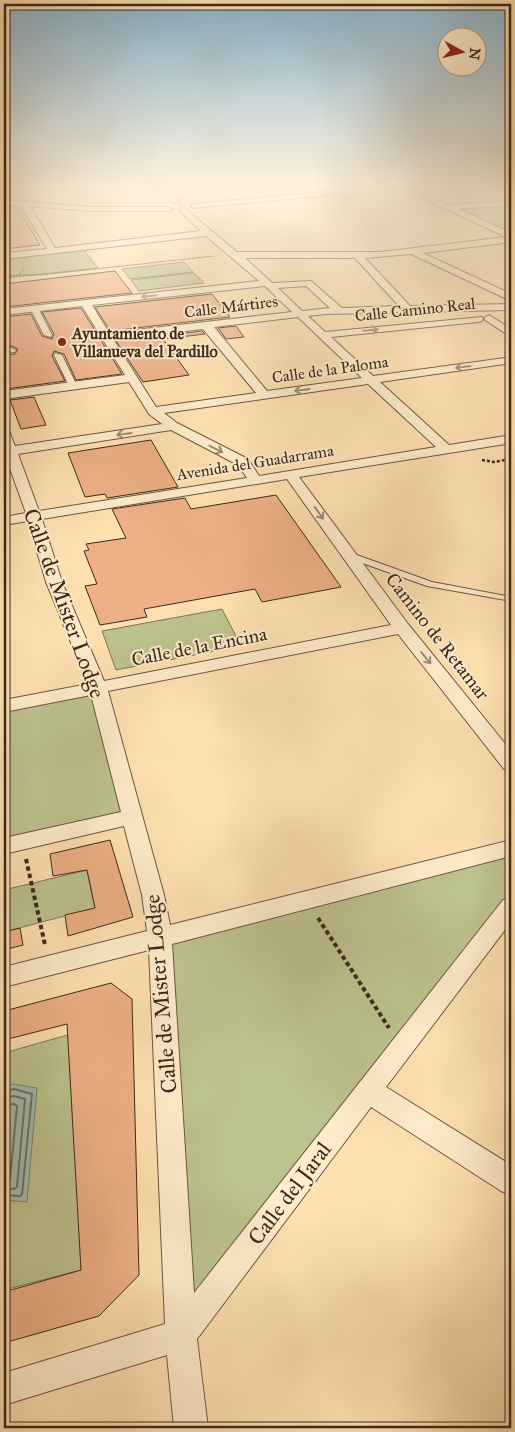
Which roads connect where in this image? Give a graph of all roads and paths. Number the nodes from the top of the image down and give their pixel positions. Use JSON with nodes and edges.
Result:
{"nodes":[{"id":1,"x":224,"y":255,"type":"edge"},
{"id":2,"x":234,"y":255,"type":"edge"},
{"id":3,"x":320,"y":255,"type":"edge"},
{"id":4,"x":374,"y":255,"type":"edge"},
{"id":5,"x":420,"y":255,"type":"edge"},
{"id":6,"x":358,"y":256,"type":"junction"},
{"id":7,"x":19,"y":275,"type":"dead end"},
{"id":8,"x":269,"y":284,"type":"junction"},
{"id":9,"x":511,"y":298,"type":"edge"},
{"id":10,"x":85,"y":302,"type":"junction"},
{"id":11,"x":496,"y":307,"type":"junction"},
{"id":12,"x":511,"y":307,"type":"edge"},
{"id":13,"x":34,"y":308,"type":"junction"},
{"id":14,"x":406,"y":308,"type":"junction"},
{"id":15,"x":339,"y":310,"type":"junction"},
{"id":16,"x":4,"y":312,"type":"edge"},
{"id":17,"x":300,"y":314,"type":"junction"},
{"id":18,"x":507,"y":316,"type":"edge"},
{"id":19,"x":489,"y":318,"type":"junction"},
{"id":20,"x":206,"y":325,"type":"junction"},
{"id":21,"x":511,"y":334,"type":"edge"},
{"id":22,"x":48,"y":335,"type":"dead end"},
{"id":23,"x":323,"y":335,"type":"junction"},
{"id":24,"x":106,"y":338,"type":"junction"},
{"id":25,"x":58,"y":355,"type":"dead end"},
{"id":26,"x":511,"y":360,"type":"edge"},
{"id":27,"x":131,"y":378,"type":"junction"},
{"id":28,"x":371,"y":380,"type":"junction"},
{"id":29,"x":73,"y":386,"type":"junction"},
{"id":30,"x":4,"y":395,"type":"edge"},
{"id":31,"x":264,"y":395,"type":"junction"},
{"id":32,"x":153,"y":411,"type":"junction"},
{"id":33,"x":173,"y":426,"type":"junction"},
{"id":34,"x":4,"y":434,"type":"edge"},
{"id":35,"x":511,"y":439,"type":"edge"},
{"id":36,"x":445,"y":449,"type":"junction"},
{"id":37,"x":10,"y":450,"type":"junction"},
{"id":38,"x":290,"y":474,"type":"junction"},
{"id":39,"x":255,"y":479,"type":"junction"},
{"id":40,"x":34,"y":516,"type":"junction"},
{"id":41,"x":4,"y":521,"type":"edge"},
{"id":42,"x":351,"y":556,"type":"junction"},
{"id":43,"x":511,"y":599,"type":"edge"},
{"id":44,"x":402,"y":628,"type":"junction"},
{"id":45,"x":98,"y":687,"type":"junction"},
{"id":46,"x":4,"y":706,"type":"edge"},
{"id":47,"x":511,"y":764,"type":"edge"},
{"id":48,"x":133,"y":817,"type":"junction"},
{"id":49,"x":4,"y":846,"type":"edge"},
{"id":50,"x":511,"y":848,"type":"edge"},
{"id":51,"x":25,"y":858,"type":"dead end"},
{"id":52,"x":306,"y":900,"type":"junction"},
{"id":53,"x":511,"y":906,"type":"edge"},
{"id":54,"x":160,"y":937,"type":"junction"},
{"id":55,"x":46,"y":951,"type":"dead end"},
{"id":56,"x":4,"y":977,"type":"edge"},
{"id":57,"x":401,"y":1047,"type":"junction"},
{"id":58,"x":368,"y":1090,"type":"junction"},
{"id":59,"x":511,"y":1181,"type":"edge"},
{"id":60,"x":181,"y":1335,"type":"junction"},
{"id":61,"x":4,"y":1389,"type":"edge"},
{"id":62,"x":190,"y":1428,"type":"edge"}],
"edges":[{"from":1,"to":7,"type":"path"},
{"from":2,"to":8,"type":"street"},
{"from":3,"to":6,"type":"street"},
{"from":4,"to":6,"type":"street"},
{"from":5,"to":9,"type":"street"},
{"from":6,"to":14,"type":"street"},
{"from":8,"to":10,"type":"street","one_way":true},
{"from":8,"to":15,"type":"street"},
{"from":8,"to":17,"type":"street"},
{"from":10,"to":13,"type":"street"},
{"from":10,"to":24,"type":"street"},
{"from":11,"to":12,"type":"street"},
{"from":11,"to":14,"type":"street"},
{"from":11,"to":18,"type":"street"},
{"from":13,"to":16,"type":"street"},
{"from":13,"to":22,"type":"street"},
{"from":14,"to":15,"type":"street"},
{"from":15,"to":17,"type":"street"},
{"from":17,"to":20,"type":"street","name":"Calle Mártires"},
{"from":17,"to":23,"type":"street"},
{"from":18,"to":19,"type":"street","name":"Calle Camino Real"},
{"from":19,"to":21,"type":"street"},
{"from":23,"to":19,"type":"street","name":"Calle Camino Real","one_way":true},
{"from":20,"to":24,"type":"street","name":"Calle Mártires"},
{"from":20,"to":31,"type":"street"},
{"from":23,"to":28,"type":"street"},
{"from":24,"to":27,"type":"street"},
{"from":25,"to":29,"type":"street"},
{"from":26,"to":28,"type":"street","name":"Calle de la Paloma","one_way":true},
{"from":27,"to":29,"type":"street"},
{"from":27,"to":32,"type":"street"},
{"from":28,"to":31,"type":"street","name":"Calle de la Paloma","one_way":true},
{"from":28,"to":36,"type":"street"},
{"from":29,"to":30,"type":"street"},
{"from":31,"to":32,"type":"street","name":"Calle de la Paloma"},
{"from":32,"to":33,"type":"street"},
{"from":33,"to":37,"type":"street","one_way":true},
{"from":33,"to":39,"type":"street","one_way":true},
{"from":34,"to":37,"type":"street","name":"Calle de Mister Lodge"},
{"from":35,"to":36,"type":"street","name":"Avenida del Guadarrama"},
{"from":36,"to":38,"type":"street","name":"Avenida del Guadarrama"},
{"from":37,"to":40,"type":"street","name":"Calle de Mister Lodge"},
{"from":38,"to":39,"type":"street","name":"Avenida del Guadarrama"},
{"from":38,"to":42,"type":"street","name":"Camino de Retamar","one_way":true},
{"from":39,"to":40,"type":"street","name":"Avenida del Guadarrama"},
{"from":40,"to":41,"type":"street","name":"Avenida del Guadarrama"},
{"from":40,"to":45,"type":"street","name":"Calle de Mister Lodge"},
{"from":42,"to":43,"type":"lane","name":"Camino de Retamar"},
{"from":42,"to":44,"type":"street","name":"Camino de Retamar"},
{"from":44,"to":45,"type":"street","name":"Calle de la Encina"},
{"from":44,"to":47,"type":"street","name":"Camino de Retamar","one_way":true},
{"from":45,"to":46,"type":"street","name":"Calle de la Encina"},
{"from":45,"to":48,"type":"street","name":"Calle de Mister Lodge"},
{"from":48,"to":49,"type":"street"},
{"from":48,"to":54,"type":"street","name":"Calle de Mister Lodge"},
{"from":50,"to":52,"type":"street"},
{"from":51,"to":55,"type":"path"},
{"from":52,"to":54,"type":"street"},
{"from":52,"to":57,"type":"path"},
{"from":53,"to":57,"type":"street","name":"Calle del Jaral"},
{"from":54,"to":56,"type":"street"},
{"from":54,"to":60,"type":"street","name":"Calle de Mister Lodge"},
{"from":57,"to":58,"type":"street","name":"Calle del Jaral"},
{"from":58,"to":59,"type":"street"},
{"from":58,"to":60,"type":"street","name":"Calle del Jaral"},
{"from":60,"to":61,"type":"street"},
{"from":60,"to":62,"type":"street","name":"Calle de Mister Lodge"}]}
